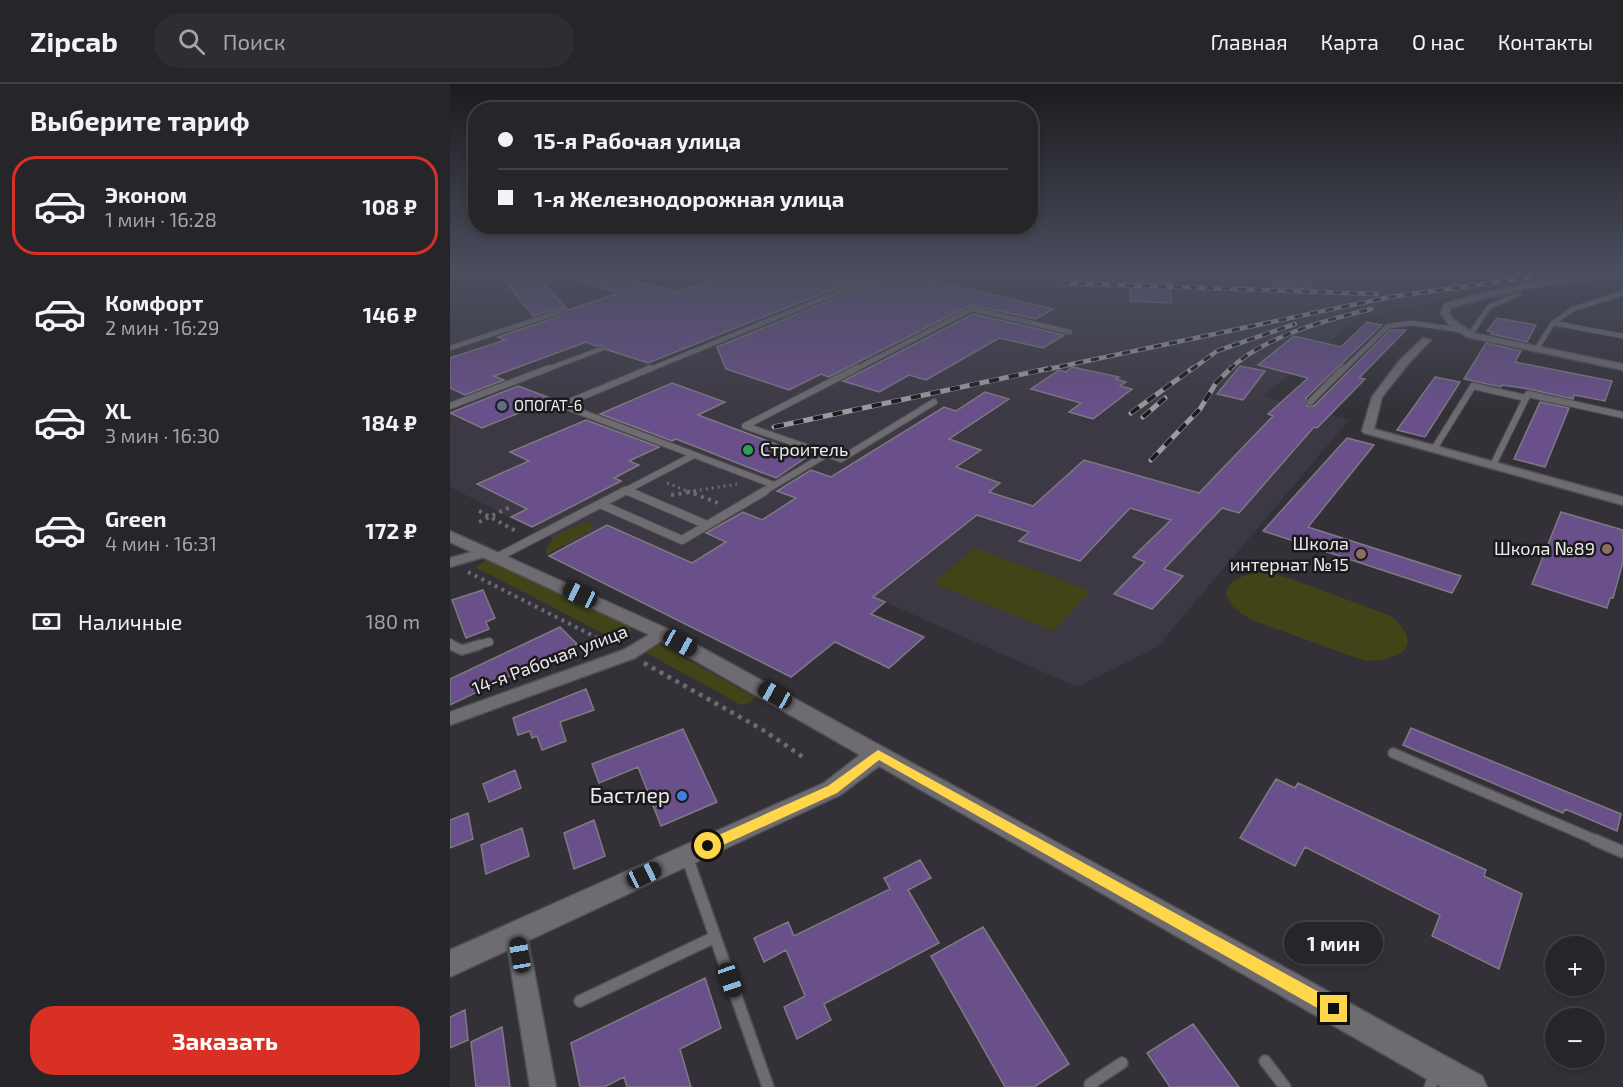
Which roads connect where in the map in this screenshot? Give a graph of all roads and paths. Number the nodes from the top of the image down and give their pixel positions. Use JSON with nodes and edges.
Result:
{"nodes":[{"id":1,"x":535,"y":320,"type":"edge"},
{"id":2,"x":770,"y":320,"type":"edge"},
{"id":3,"x":951,"y":320,"type":"edge"},
{"id":4,"x":1018,"y":320,"type":"edge"},
{"id":5,"x":1449,"y":320,"type":"edge"},
{"id":6,"x":1477,"y":320,"type":"edge"},
{"id":7,"x":1558,"y":320,"type":"edge"},
{"id":8,"x":1553,"y":323,"type":"junction"},
{"id":9,"x":1070,"y":332,"type":"dead end"},
{"id":10,"x":1465,"y":332,"type":"junction"},
{"id":11,"x":1623,"y":336,"type":"edge"},
{"id":12,"x":1426,"y":340,"type":"dead end"},
{"id":13,"x":450,"y":348,"type":"edge"},
{"id":14,"x":602,"y":349,"type":"dead end"},
{"id":15,"x":1536,"y":350,"type":"junction"},
{"id":16,"x":1623,"y":367,"type":"edge"},
{"id":17,"x":1526,"y":398,"type":"junction"},
{"id":18,"x":934,"y":402,"type":"dead end"},
{"id":19,"x":1310,"y":402,"type":"dead end"},
{"id":20,"x":450,"y":406,"type":"edge"},
{"id":21,"x":1623,"y":415,"type":"edge"},
{"id":22,"x":1434,"y":449,"type":"junction"},
{"id":23,"x":827,"y":454,"type":"junction"},
{"id":24,"x":694,"y":455,"type":"junction"},
{"id":25,"x":1493,"y":465,"type":"junction"},
{"id":26,"x":652,"y":477,"type":"junction"},
{"id":27,"x":760,"y":480,"type":"junction"},
{"id":28,"x":774,"y":485,"type":"junction"},
{"id":29,"x":626,"y":490,"type":"junction"},
{"id":30,"x":690,"y":492,"type":"junction"},
{"id":31,"x":646,"y":499,"type":"junction"},
{"id":32,"x":1623,"y":501,"type":"edge"},
{"id":33,"x":600,"y":504,"type":"junction"},
{"id":34,"x":512,"y":506,"type":"dead end"},
{"id":35,"x":733,"y":510,"type":"junction"},
{"id":36,"x":479,"y":511,"type":"dead end"},
{"id":37,"x":489,"y":517,"type":"junction"},
{"id":38,"x":479,"y":522,"type":"dead end"},
{"id":39,"x":707,"y":525,"type":"junction"},
{"id":40,"x":450,"y":536,"type":"edge"},
{"id":41,"x":532,"y":539,"type":"junction"},
{"id":42,"x":492,"y":554,"type":"junction"},
{"id":43,"x":450,"y":563,"type":"edge"},
{"id":44,"x":661,"y":633,"type":"junction"},
{"id":45,"x":489,"y":642,"type":"dead end"},
{"id":46,"x":450,"y":643,"type":"edge"},
{"id":47,"x":450,"y":719,"type":"edge"},
{"id":48,"x":1393,"y":753,"type":"dead end"},
{"id":49,"x":878,"y":754,"type":"junction"},
{"id":50,"x":1623,"y":852,"type":"edge"},
{"id":51,"x":687,"y":856,"type":"junction"},
{"id":52,"x":516,"y":933,"type":"junction"},
{"id":53,"x":715,"y":937,"type":"junction"},
{"id":54,"x":450,"y":964,"type":"edge"},
{"id":55,"x":579,"y":1001,"type":"dead end"},
{"id":56,"x":1265,"y":1062,"type":"dead end"},
{"id":57,"x":1122,"y":1063,"type":"dead end"},
{"id":58,"x":1434,"y":1077,"type":"edge"},
{"id":59,"x":543,"y":1087,"type":"edge"},
{"id":60,"x":768,"y":1087,"type":"edge"},
{"id":61,"x":1092,"y":1087,"type":"edge"},
{"id":62,"x":1285,"y":1087,"type":"edge"},
{"id":63,"x":1472,"y":1087,"type":"edge"}],
"edges":[{"from":1,"to":13,"type":"lane"},
{"from":2,"to":24,"type":"lane"},
{"from":3,"to":23,"type":"lane"},
{"from":4,"to":9,"type":"lane"},
{"from":5,"to":10,"type":"street"},
{"from":6,"to":10,"type":"lane"},
{"from":7,"to":8,"type":"lane"},
{"from":8,"to":11,"type":"lane"},
{"from":8,"to":15,"type":"lane"},
{"from":10,"to":15,"type":"street"},
{"from":10,"to":19,"type":"lane"},
{"from":12,"to":22,"type":"street"},
{"from":14,"to":20,"type":"lane"},
{"from":15,"to":16,"type":"street"},
{"from":17,"to":21,"type":"lane"},
{"from":17,"to":22,"type":"lane"},
{"from":17,"to":25,"type":"lane"},
{"from":18,"to":23,"type":"lane"},
{"from":22,"to":25,"type":"street"},
{"from":23,"to":28,"type":"lane"},
{"from":24,"to":26,"type":"lane"},
{"from":24,"to":27,"type":"lane"},
{"from":25,"to":32,"type":"street"},
{"from":26,"to":29,"type":"lane"},
{"from":26,"to":30,"type":"path"},
{"from":27,"to":28,"type":"lane"},
{"from":27,"to":30,"type":"path"},
{"from":28,"to":35,"type":"lane"},
{"from":29,"to":31,"type":"lane"},
{"from":29,"to":33,"type":"lane"},
{"from":30,"to":31,"type":"path"},
{"from":30,"to":35,"type":"path"},
{"from":31,"to":39,"type":"lane"},
{"from":33,"to":39,"type":"lane"},
{"from":33,"to":41,"type":"lane"},
{"from":34,"to":37,"type":"path"},
{"from":35,"to":39,"type":"lane"},
{"from":36,"to":37,"type":"path"},
{"from":37,"to":38,"type":"path"},
{"from":37,"to":41,"type":"path"},
{"from":40,"to":42,"type":"street"},
{"from":41,"to":42,"type":"lane"},
{"from":42,"to":43,"type":"street"},
{"from":42,"to":44,"type":"street"},
{"from":44,"to":47,"type":"street","name":"14-я Рабочая улица"},
{"from":44,"to":49,"type":"street"},
{"from":45,"to":46,"type":"lane"},
{"from":48,"to":50,"type":"lane"},
{"from":49,"to":51,"type":"street"},
{"from":49,"to":58,"type":"street"},
{"from":51,"to":52,"type":"street"},
{"from":51,"to":53,"type":"lane"},
{"from":52,"to":54,"type":"street"},
{"from":52,"to":59,"type":"street"},
{"from":53,"to":55,"type":"lane"},
{"from":53,"to":60,"type":"lane"},
{"from":56,"to":62,"type":"lane"},
{"from":57,"to":61,"type":"lane"},
{"from":58,"to":63,"type":"street"}]}
